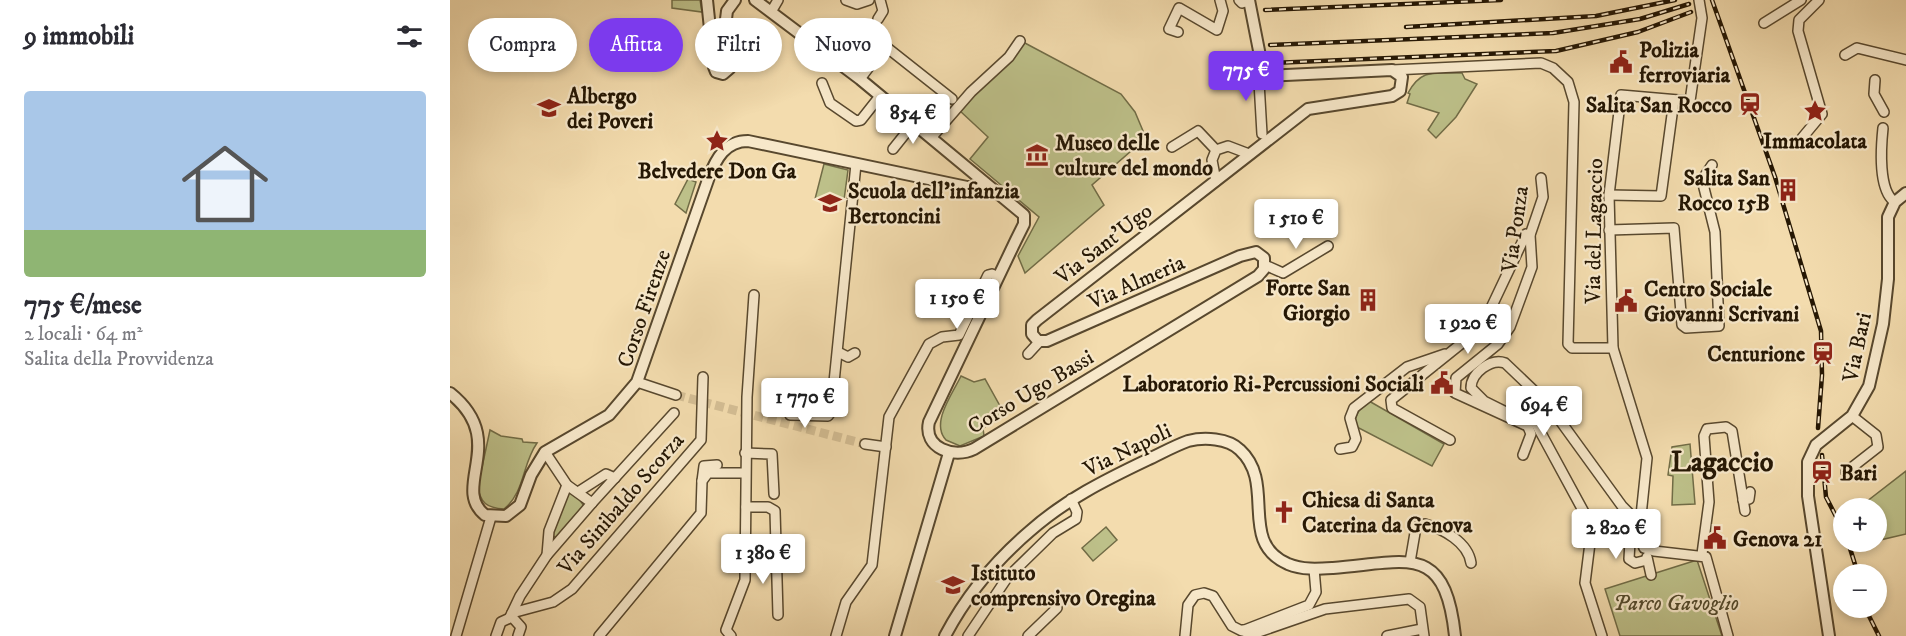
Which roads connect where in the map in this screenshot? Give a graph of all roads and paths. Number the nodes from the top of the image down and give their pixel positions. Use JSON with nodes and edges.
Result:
{"nodes":[{"id":1,"x":707,"y":0,"type":"edge"},
{"id":2,"x":735,"y":0,"type":"edge"},
{"id":3,"x":755,"y":0,"type":"edge"},
{"id":4,"x":778,"y":0,"type":"edge"},
{"id":5,"x":846,"y":0,"type":"edge"},
{"id":6,"x":869,"y":0,"type":"edge"},
{"id":7,"x":880,"y":0,"type":"edge"},
{"id":8,"x":1220,"y":0,"type":"edge"},
{"id":9,"x":1246,"y":0,"type":"edge"},
{"id":10,"x":1699,"y":0,"type":"edge"},
{"id":11,"x":1801,"y":0,"type":"edge"},
{"id":12,"x":1819,"y":0,"type":"edge"},
{"id":13,"x":771,"y":12,"type":"junction"},
{"id":14,"x":878,"y":18,"type":"edge"},
{"id":15,"x":1764,"y":23,"type":"dead end"},
{"id":16,"x":1178,"y":32,"type":"dead end"},
{"id":17,"x":1020,"y":41,"type":"dead end"},
{"id":18,"x":1845,"y":56,"type":"dead end"},
{"id":19,"x":1906,"y":60,"type":"edge"},
{"id":20,"x":1392,"y":70,"type":"junction"},
{"id":21,"x":1262,"y":74,"type":"junction"},
{"id":22,"x":860,"y":79,"type":"junction"},
{"id":23,"x":1875,"y":80,"type":"dead end"},
{"id":24,"x":822,"y":83,"type":"dead end"},
{"id":25,"x":880,"y":96,"type":"junction"},
{"id":26,"x":952,"y":99,"type":"dead end"},
{"id":27,"x":1674,"y":100,"type":"junction"},
{"id":28,"x":1884,"y":112,"type":"dead end"},
{"id":29,"x":913,"y":123,"type":"junction"},
{"id":30,"x":1883,"y":128,"type":"dead end"},
{"id":31,"x":1262,"y":134,"type":"dead end"},
{"id":32,"x":931,"y":138,"type":"junction"},
{"id":33,"x":1802,"y":138,"type":"dead end"},
{"id":34,"x":1172,"y":147,"type":"dead end"},
{"id":35,"x":892,"y":149,"type":"dead end"},
{"id":36,"x":1216,"y":150,"type":"junction"},
{"id":37,"x":1249,"y":154,"type":"junction"},
{"id":38,"x":856,"y":164,"type":"junction"},
{"id":39,"x":1712,"y":165,"type":"dead end"},
{"id":40,"x":1541,"y":178,"type":"dead end"},
{"id":41,"x":1216,"y":181,"type":"junction"},
{"id":42,"x":988,"y":187,"type":"junction"},
{"id":43,"x":1906,"y":193,"type":"edge"},
{"id":44,"x":1609,"y":195,"type":"junction"},
{"id":45,"x":1895,"y":202,"type":"junction"},
{"id":46,"x":1609,"y":230,"type":"junction"},
{"id":47,"x":1530,"y":235,"type":"junction"},
{"id":48,"x":1328,"y":246,"type":"dead end"},
{"id":49,"x":1265,"y":265,"type":"junction"},
{"id":50,"x":998,"y":277,"type":"junction"},
{"id":51,"x":754,"y":295,"type":"dead end"},
{"id":52,"x":1040,"y":341,"type":"junction"},
{"id":53,"x":1613,"y":348,"type":"junction"},
{"id":54,"x":838,"y":352,"type":"junction"},
{"id":55,"x":855,"y":353,"type":"dead end"},
{"id":56,"x":1448,"y":353,"type":"junction"},
{"id":57,"x":1028,"y":354,"type":"dead end"},
{"id":58,"x":704,"y":377,"type":"dead end"},
{"id":59,"x":637,"y":382,"type":"junction"},
{"id":60,"x":450,"y":393,"type":"edge"},
{"id":61,"x":676,"y":396,"type":"tunnel mouth"},
{"id":62,"x":1548,"y":404,"type":"junction"},
{"id":63,"x":674,"y":414,"type":"dead end"},
{"id":64,"x":790,"y":415,"type":"dead end"},
{"id":65,"x":1852,"y":416,"type":"junction"},
{"id":66,"x":1527,"y":422,"type":"junction"},
{"id":67,"x":1450,"y":440,"type":"dead end"},
{"id":68,"x":865,"y":444,"type":"tunnel mouth"},
{"id":69,"x":886,"y":447,"type":"junction"},
{"id":70,"x":1340,"y":450,"type":"dead end"},
{"id":71,"x":545,"y":452,"type":"junction"},
{"id":72,"x":745,"y":453,"type":"junction"},
{"id":73,"x":949,"y":453,"type":"junction"},
{"id":74,"x":1523,"y":455,"type":"dead end"},
{"id":75,"x":717,"y":465,"type":"dead end"},
{"id":76,"x":1846,"y":472,"type":"dead end"},
{"id":77,"x":745,"y":473,"type":"junction"},
{"id":78,"x":615,"y":478,"type":"junction"},
{"id":79,"x":702,"y":481,"type":"junction"},
{"id":80,"x":567,"y":485,"type":"junction"},
{"id":81,"x":578,"y":492,"type":"junction"},
{"id":82,"x":774,"y":494,"type":"dead end"},
{"id":83,"x":1071,"y":499,"type":"junction"},
{"id":84,"x":592,"y":503,"type":"junction"},
{"id":85,"x":746,"y":507,"type":"junction"},
{"id":86,"x":1745,"y":510,"type":"dead end"},
{"id":87,"x":491,"y":517,"type":"junction"},
{"id":88,"x":1641,"y":520,"type":"junction"},
{"id":89,"x":1639,"y":535,"type":"junction"},
{"id":90,"x":1647,"y":550,"type":"junction"},
{"id":91,"x":1702,"y":554,"type":"junction"},
{"id":92,"x":547,"y":555,"type":"junction"},
{"id":93,"x":1647,"y":560,"type":"junction"},
{"id":94,"x":1410,"y":562,"type":"junction"},
{"id":95,"x":1472,"y":563,"type":"dead end"},
{"id":96,"x":1314,"y":569,"type":"junction"},
{"id":97,"x":1652,"y":575,"type":"dead end"},
{"id":98,"x":1057,"y":608,"type":"dead end"},
{"id":99,"x":511,"y":615,"type":"junction"},
{"id":100,"x":778,"y":615,"type":"dead end"},
{"id":101,"x":1238,"y":632,"type":"edge"},
{"id":102,"x":1423,"y":633,"type":"edge"},
{"id":103,"x":729,"y":634,"type":"edge"},
{"id":104,"x":456,"y":636,"type":"edge"},
{"id":105,"x":496,"y":636,"type":"edge"},
{"id":106,"x":518,"y":636,"type":"edge"},
{"id":107,"x":599,"y":636,"type":"edge"},
{"id":108,"x":836,"y":636,"type":"edge"},
{"id":109,"x":895,"y":636,"type":"edge"},
{"id":110,"x":945,"y":636,"type":"edge"},
{"id":111,"x":968,"y":636,"type":"edge"},
{"id":112,"x":1028,"y":636,"type":"edge"},
{"id":113,"x":1185,"y":636,"type":"edge"},
{"id":114,"x":1387,"y":636,"type":"edge"},
{"id":115,"x":1455,"y":636,"type":"edge"},
{"id":116,"x":1602,"y":636,"type":"edge"},
{"id":117,"x":1728,"y":636,"type":"edge"},
{"id":118,"x":1829,"y":636,"type":"edge"}],
"edges":[{"from":1,"to":2,"type":"street"},
{"from":3,"to":13,"type":"street"},
{"from":4,"to":13,"type":"street"},
{"from":5,"to":6,"type":"street"},
{"from":7,"to":14,"type":"street"},
{"from":8,"to":16,"type":"street"},
{"from":9,"to":21,"type":"street"},
{"from":10,"to":27,"type":"street"},
{"from":11,"to":15,"type":"street"},
{"from":12,"to":33,"type":"street"},
{"from":13,"to":22,"type":"street"},
{"from":17,"to":32,"type":"street"},
{"from":18,"to":19,"type":"street"},
{"from":20,"to":21,"type":"street"},
{"from":20,"to":37,"type":"street"},
{"from":20,"to":53,"type":"street"},
{"from":21,"to":31,"type":"street"},
{"from":22,"to":25,"type":"street"},
{"from":22,"to":26,"type":"street"},
{"from":23,"to":28,"type":"street"},
{"from":24,"to":25,"type":"street"},
{"from":25,"to":29,"type":"street"},
{"from":27,"to":44,"type":"street"},
{"from":27,"to":44,"type":"street","name":"Via del Lagaccio"},
{"from":29,"to":32,"type":"street"},
{"from":29,"to":35,"type":"street"},
{"from":30,"to":45,"type":"street"},
{"from":32,"to":42,"type":"street"},
{"from":34,"to":36,"type":"street"},
{"from":36,"to":37,"type":"street"},
{"from":36,"to":41,"type":"street"},
{"from":37,"to":41,"type":"street"},
{"from":38,"to":42,"type":"street","name":"Corso Firenze"},
{"from":38,"to":54,"type":"street"},
{"from":38,"to":59,"type":"street","name":"Corso Firenze"},
{"from":39,"to":46,"type":"street"},
{"from":40,"to":47,"type":"street","name":"Via Ponza"},
{"from":41,"to":52,"type":"street","name":"Via Sant'Ugo"},
{"from":42,"to":50,"type":"street","name":"Corso Ugo Bassi"},
{"from":43,"to":45,"type":"street"},
{"from":44,"to":46,"type":"street","name":"Via del Lagaccio"},
{"from":45,"to":65,"type":"street","name":"Via Bari"},
{"from":46,"to":53,"type":"street","name":"Via del Lagaccio"},
{"from":47,"to":56,"type":"street"},
{"from":47,"to":66,"type":"street","name":"Via Ponza"},
{"from":48,"to":49,"type":"street"},
{"from":49,"to":52,"type":"street","name":"Via Almeria"},
{"from":49,"to":73,"type":"street","name":"Corso Ugo Bassi"},
{"from":50,"to":69,"type":"street"},
{"from":50,"to":73,"type":"street","name":"Corso Ugo Bassi"},
{"from":51,"to":72,"type":"street"},
{"from":52,"to":57,"type":"street"},
{"from":53,"to":88,"type":"street","name":"Via del Lagaccio"},
{"from":54,"to":55,"type":"street"},
{"from":54,"to":64,"type":"street"},
{"from":56,"to":67,"type":"street"},
{"from":56,"to":70,"type":"street"},
{"from":58,"to":99,"type":"street","name":"Via Sinibaldo Scorza"},
{"from":59,"to":61,"type":"street"},
{"from":59,"to":71,"type":"street","name":"Corso Firenze"},
{"from":60,"to":87,"type":"street"},
{"from":62,"to":66,"type":"street"},
{"from":62,"to":88,"type":"street"},
{"from":62,"to":116,"type":"street"},
{"from":63,"to":78,"type":"street"},
{"from":65,"to":76,"type":"street"},
{"from":65,"to":118,"type":"street","name":"Via Bari"},
{"from":66,"to":74,"type":"street"},
{"from":68,"to":69,"type":"street"},
{"from":69,"to":108,"type":"street"},
{"from":71,"to":80,"type":"street"},
{"from":71,"to":87,"type":"street","name":"Corso Firenze"},
{"from":72,"to":77,"type":"street"},
{"from":72,"to":82,"type":"street"},
{"from":73,"to":109,"type":"street"},
{"from":75,"to":79,"type":"street"},
{"from":77,"to":79,"type":"street"},
{"from":77,"to":85,"type":"street"},
{"from":78,"to":81,"type":"street"},
{"from":78,"to":84,"type":"street"},
{"from":79,"to":107,"type":"street"},
{"from":80,"to":81,"type":"street"},
{"from":80,"to":92,"type":"street"},
{"from":81,"to":84,"type":"street"},
{"from":83,"to":96,"type":"street","name":"Via Napoli"},
{"from":83,"to":110,"type":"street","name":"Via Napoli"},
{"from":83,"to":111,"type":"street"},
{"from":84,"to":92,"type":"street"},
{"from":85,"to":100,"type":"street"},
{"from":85,"to":103,"type":"street"},
{"from":86,"to":91,"type":"street"},
{"from":87,"to":104,"type":"street"},
{"from":88,"to":89,"type":"street","name":"Via del Lagaccio"},
{"from":89,"to":90,"type":"street"},
{"from":89,"to":93,"type":"street","name":"Via del Lagaccio"},
{"from":90,"to":91,"type":"street"},
{"from":90,"to":93,"type":"street"},
{"from":91,"to":117,"type":"street"},
{"from":92,"to":99,"type":"street"},
{"from":93,"to":97,"type":"street"},
{"from":94,"to":95,"type":"street"},
{"from":94,"to":96,"type":"street","name":"Via Napoli"},
{"from":94,"to":115,"type":"street"},
{"from":96,"to":101,"type":"street"},
{"from":98,"to":112,"type":"street"},
{"from":99,"to":105,"type":"street"},
{"from":99,"to":106,"type":"street"},
{"from":101,"to":102,"type":"street"},
{"from":101,"to":113,"type":"street"},
{"from":102,"to":114,"type":"street"}]}
